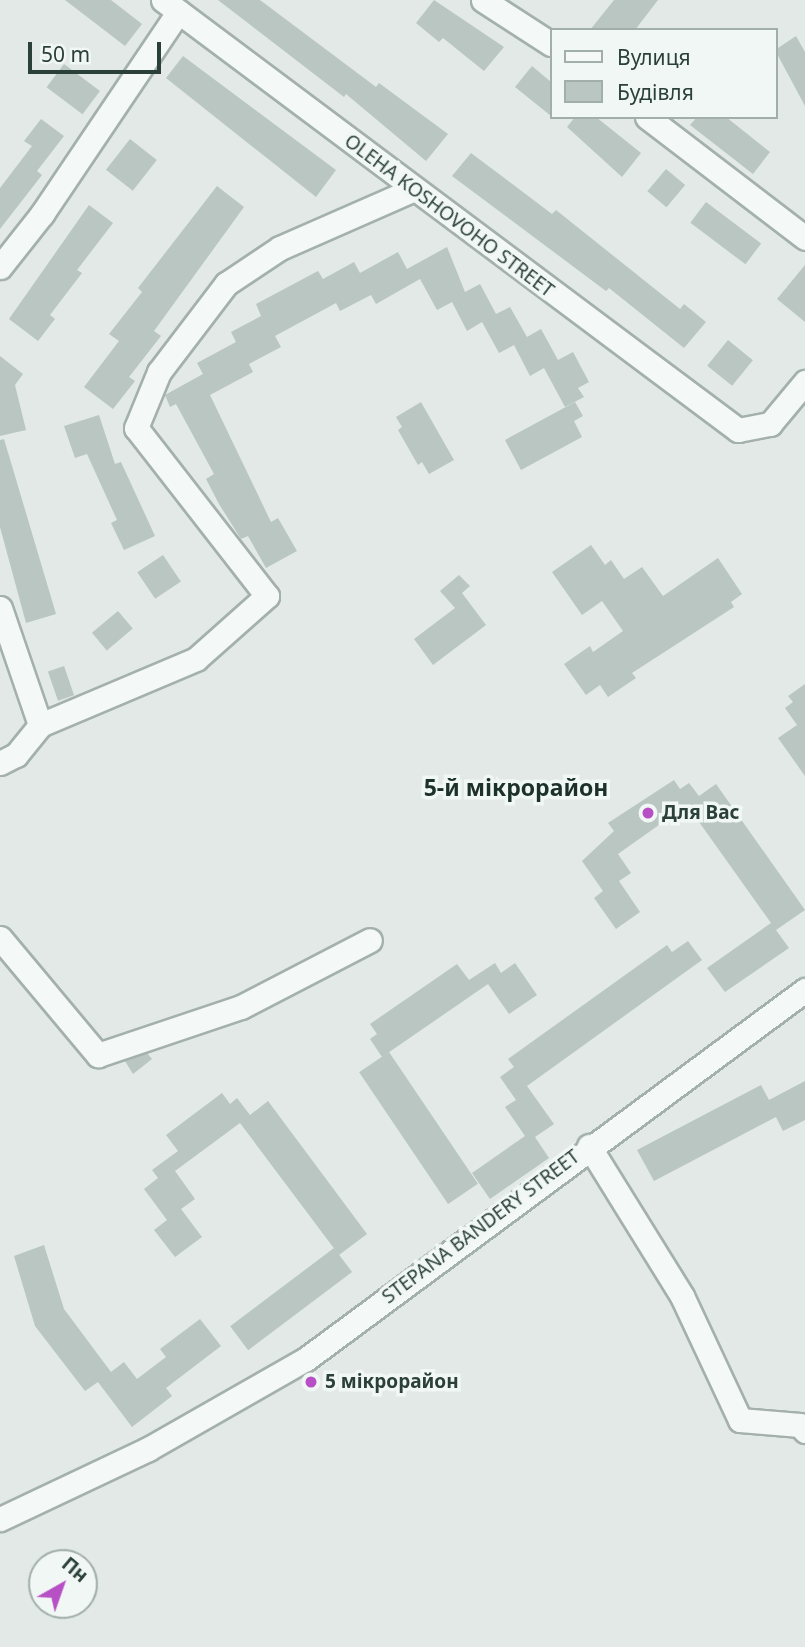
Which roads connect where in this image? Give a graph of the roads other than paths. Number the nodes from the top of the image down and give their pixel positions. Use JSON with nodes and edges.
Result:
{"nodes":[{"id":1,"x":484,"y":0,"type":"edge"},
{"id":2,"x":171,"y":6,"type":"edge"},
{"id":3,"x":550,"y":43,"type":"edge"},
{"id":4,"x":650,"y":119,"type":"edge"},
{"id":5,"x":412,"y":190,"type":"junction"},
{"id":6,"x":805,"y":238,"type":"edge"},
{"id":7,"x":0,"y":267,"type":"edge"},
{"id":8,"x":805,"y":382,"type":"edge"},
{"id":9,"x":0,"y":608,"type":"edge"},
{"id":10,"x":40,"y":725,"type":"junction"},
{"id":11,"x":0,"y":763,"type":"edge"},
{"id":12,"x":0,"y":938,"type":"edge"},
{"id":13,"x":370,"y":940,"type":"dead end"},
{"id":14,"x":805,"y":990,"type":"edge"},
{"id":15,"x":589,"y":1146,"type":"junction"},
{"id":16,"x":805,"y":1431,"type":"edge"},
{"id":17,"x":0,"y":1519,"type":"edge"}],
"edges":[{"from":1,"to":3,"type":"street"},
{"from":2,"to":5,"type":"street","name":"OLEHA KOSHOVOHO STREET"},
{"from":2,"to":7,"type":"street"},
{"from":4,"to":6,"type":"street"},
{"from":5,"to":8,"type":"street","name":"OLEHA KOSHOVOHO STREET"},
{"from":5,"to":10,"type":"street"},
{"from":9,"to":10,"type":"street"},
{"from":10,"to":11,"type":"street"},
{"from":12,"to":13,"type":"street"},
{"from":14,"to":15,"type":"street","name":"STEPANA BANDERY STREET"},
{"from":15,"to":16,"type":"street"},
{"from":15,"to":17,"type":"street","name":"STEPANA BANDERY STREET"}]}
